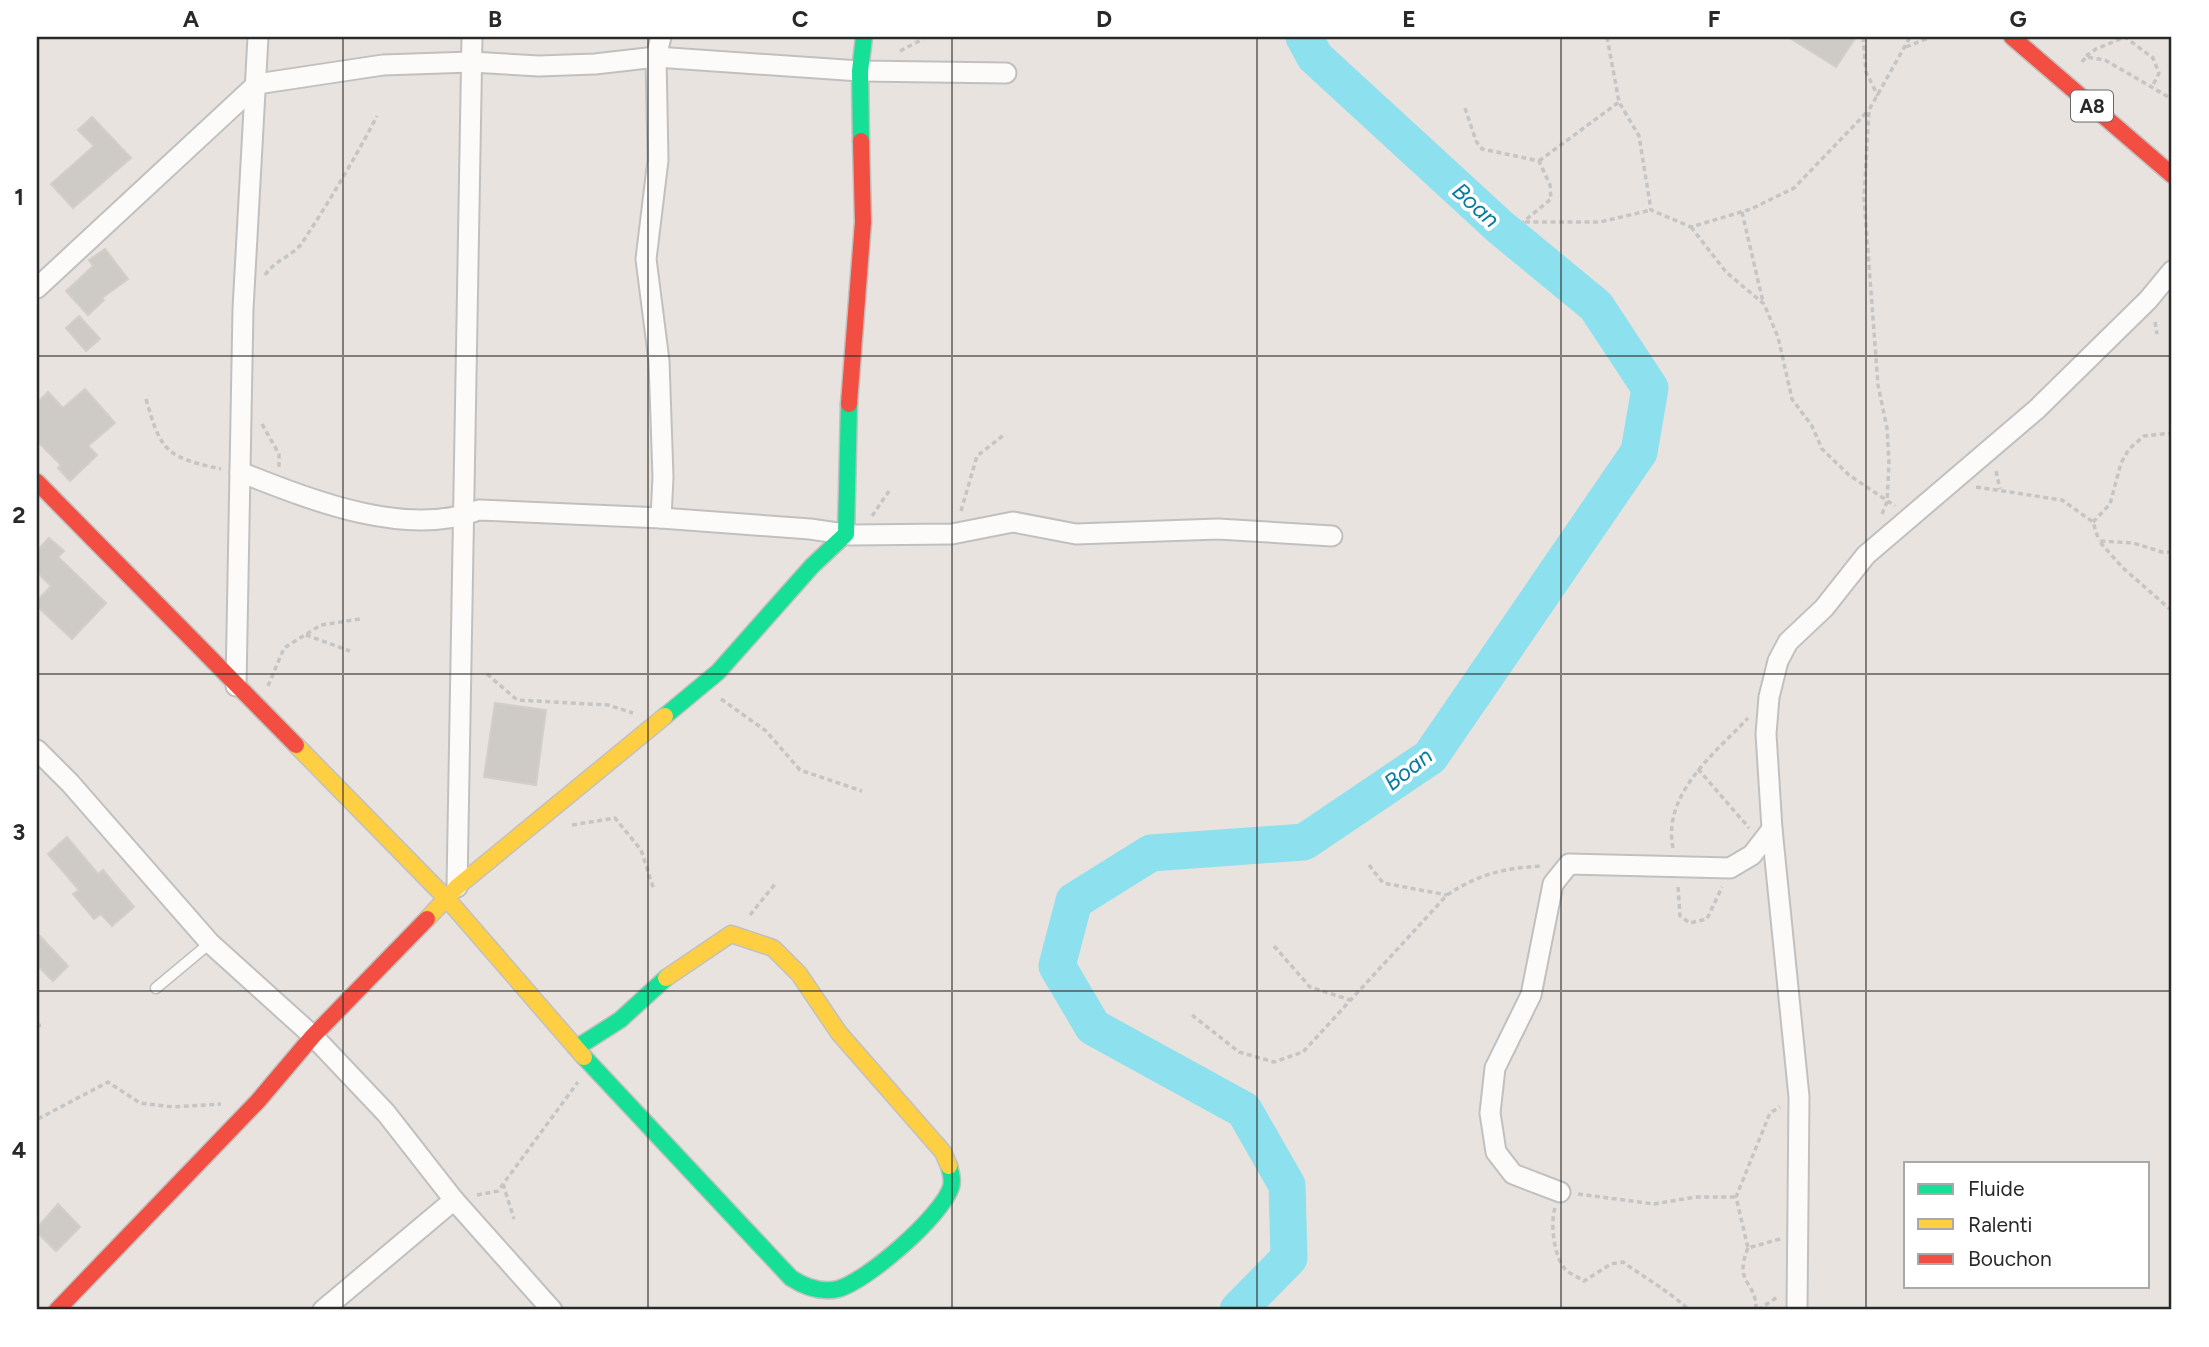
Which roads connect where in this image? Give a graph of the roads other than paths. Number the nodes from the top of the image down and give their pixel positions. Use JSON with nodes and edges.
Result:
{"nodes":[{"id":1,"x":258,"y":37,"type":"edge"},
{"id":2,"x":472,"y":37,"type":"edge"},
{"id":3,"x":661,"y":37,"type":"edge"},
{"id":4,"x":864,"y":37,"type":"edge"},
{"id":5,"x":2011,"y":37,"type":"edge"},
{"id":6,"x":656,"y":57,"type":"junction"},
{"id":7,"x":471,"y":62,"type":"junction"},
{"id":8,"x":860,"y":71,"type":"junction"},
{"id":9,"x":1006,"y":73,"type":"dead end"},
{"id":10,"x":257,"y":83,"type":"junction"},
{"id":11,"x":2172,"y":175,"type":"edge"},
{"id":12,"x":2172,"y":271,"type":"edge"},
{"id":13,"x":37,"y":288,"type":"edge"},
{"id":14,"x":240,"y":472,"type":"junction"},
{"id":15,"x":37,"y":482,"type":"edge"},
{"id":16,"x":461,"y":517,"type":"junction"},
{"id":17,"x":661,"y":518,"type":"junction"},
{"id":18,"x":845,"y":534,"type":"junction"},
{"id":19,"x":1332,"y":536,"type":"dead end"},
{"id":20,"x":236,"y":687,"type":"junction"},
{"id":21,"x":37,"y":750,"type":"edge"},
{"id":22,"x":1767,"y":836,"type":"junction"},
{"id":23,"x":452,"y":894,"type":"junction"},
{"id":24,"x":210,"y":943,"type":"junction"},
{"id":25,"x":156,"y":988,"type":"dead end"},
{"id":26,"x":313,"y":1036,"type":"junction"},
{"id":27,"x":576,"y":1048,"type":"junction"},
{"id":28,"x":1560,"y":1192,"type":"road end"},
{"id":29,"x":454,"y":1200,"type":"junction"},
{"id":30,"x":57,"y":1310,"type":"edge"},
{"id":31,"x":323,"y":1310,"type":"edge"},
{"id":32,"x":552,"y":1310,"type":"edge"},
{"id":33,"x":1797,"y":1310,"type":"edge"}],
"edges":[{"from":1,"to":10,"type":"street"},
{"from":2,"to":7,"type":"street"},
{"from":3,"to":6,"type":"street"},
{"from":4,"to":8,"type":"street"},
{"from":5,"to":11,"type":"street","number":"A8"},
{"from":6,"to":7,"type":"street"},
{"from":6,"to":8,"type":"street"},
{"from":6,"to":17,"type":"street"},
{"from":7,"to":10,"type":"street"},
{"from":7,"to":16,"type":"street"},
{"from":8,"to":9,"type":"street"},
{"from":8,"to":18,"type":"street"},
{"from":10,"to":13,"type":"street"},
{"from":10,"to":14,"type":"street"},
{"from":12,"to":22,"type":"street"},
{"from":14,"to":16,"type":"street"},
{"from":14,"to":20,"type":"street"},
{"from":15,"to":20,"type":"street"},
{"from":16,"to":17,"type":"street"},
{"from":16,"to":23,"type":"street"},
{"from":17,"to":18,"type":"street"},
{"from":18,"to":19,"type":"street"},
{"from":18,"to":23,"type":"street"},
{"from":20,"to":23,"type":"street"},
{"from":21,"to":24,"type":"street"},
{"from":22,"to":28,"type":"street"},
{"from":22,"to":33,"type":"street"},
{"from":23,"to":26,"type":"street"},
{"from":23,"to":27,"type":"street"},
{"from":24,"to":25,"type":"lane"},
{"from":24,"to":26,"type":"street"},
{"from":26,"to":29,"type":"street"},
{"from":26,"to":30,"type":"street"},
{"from":27,"to":27,"type":"street"},
{"from":29,"to":31,"type":"street"},
{"from":29,"to":32,"type":"street"}]}
